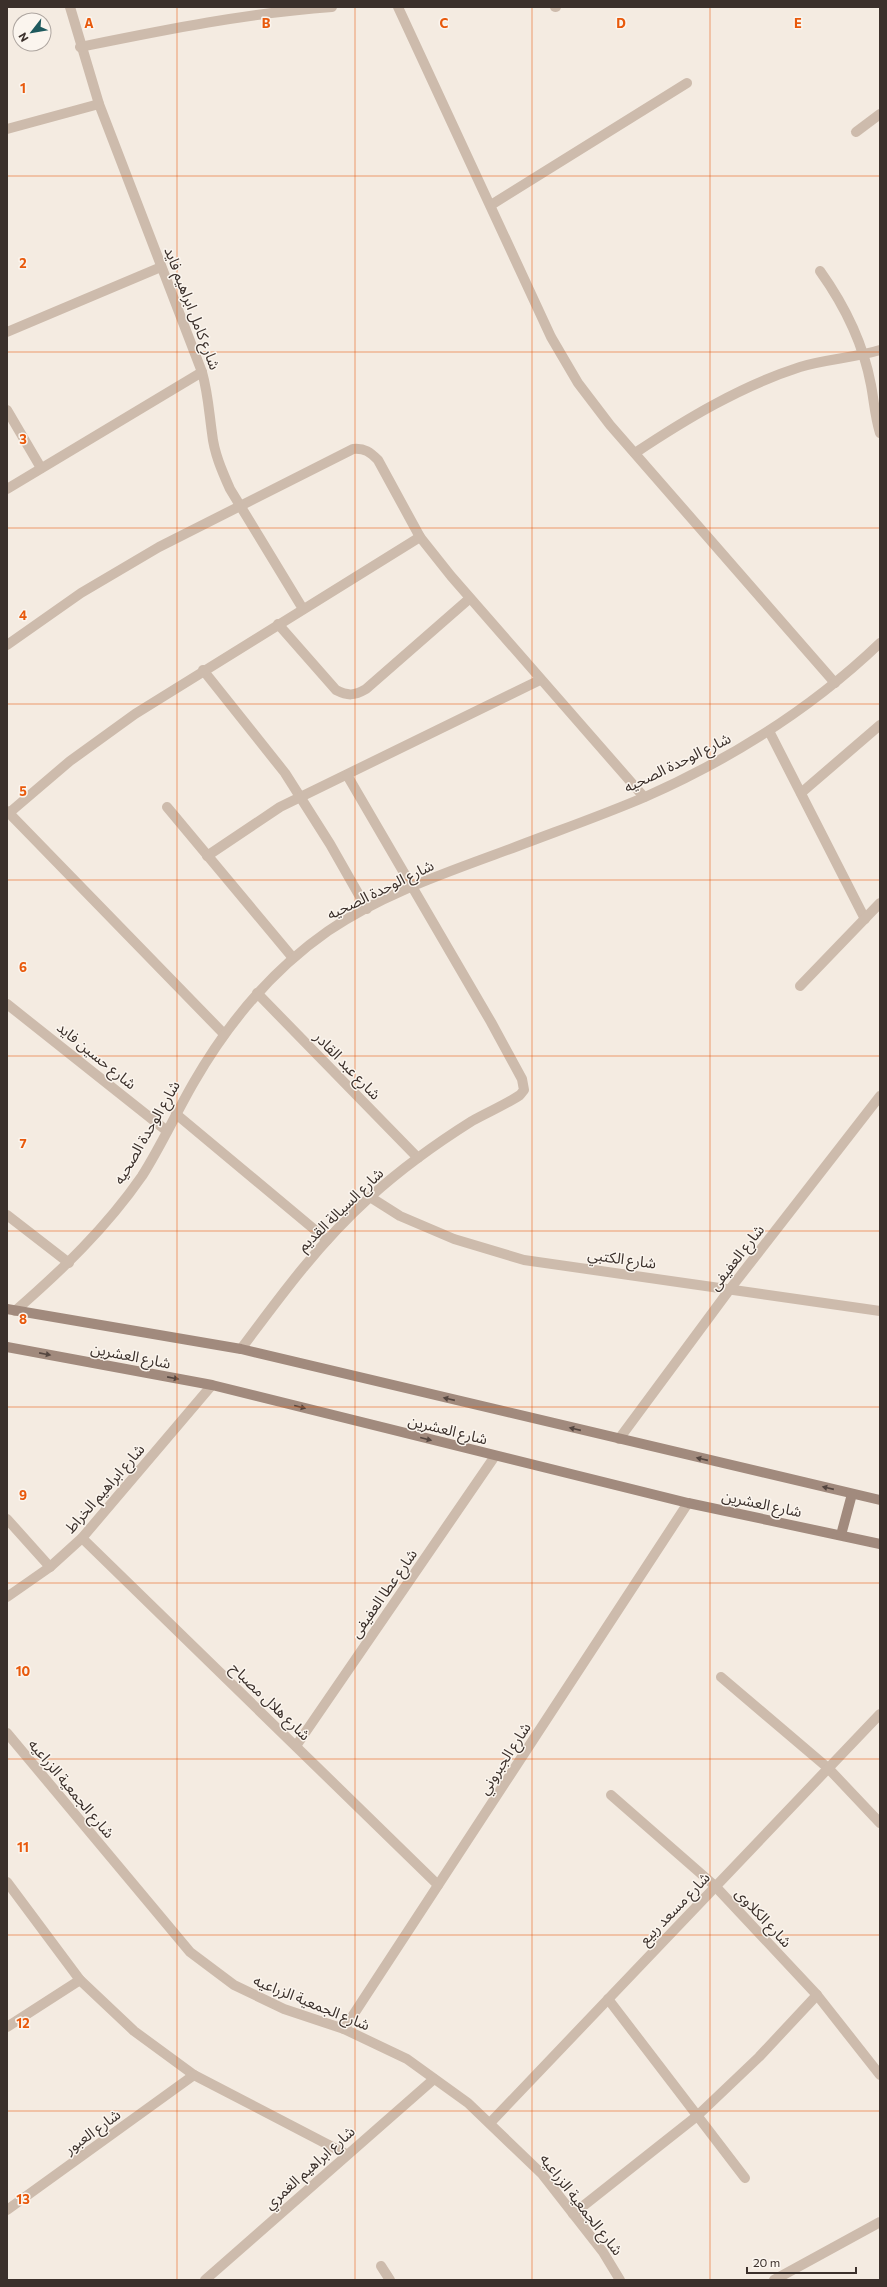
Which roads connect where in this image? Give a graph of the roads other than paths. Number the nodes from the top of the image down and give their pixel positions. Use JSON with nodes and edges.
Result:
{"nodes":[{"id":1,"x":70,"y":7,"type":"edge"},
{"id":2,"x":332,"y":7,"type":"edge"},
{"id":3,"x":398,"y":7,"type":"edge"},
{"id":4,"x":80,"y":47,"type":"junction"},
{"id":5,"x":688,"y":83,"type":"dead end"},
{"id":6,"x":99,"y":104,"type":"junction"},
{"id":7,"x":880,"y":114,"type":"edge"},
{"id":8,"x":7,"y":129,"type":"edge"},
{"id":9,"x":856,"y":132,"type":"dead end"},
{"id":10,"x":491,"y":205,"type":"junction"},
{"id":11,"x":161,"y":267,"type":"junction"},
{"id":12,"x":820,"y":271,"type":"dead end"},
{"id":13,"x":7,"y":332,"type":"edge"},
{"id":14,"x":880,"y":350,"type":"edge"},
{"id":15,"x":864,"y":355,"type":"junction"},
{"id":16,"x":202,"y":372,"type":"junction"},
{"id":17,"x":7,"y":410,"type":"edge"},
{"id":18,"x":880,"y":433,"type":"edge"},
{"id":19,"x":636,"y":453,"type":"junction"},
{"id":20,"x":41,"y":468,"type":"junction"},
{"id":21,"x":7,"y":489,"type":"edge"},
{"id":22,"x":240,"y":506,"type":"junction"},
{"id":23,"x":420,"y":537,"type":"junction"},
{"id":24,"x":470,"y":600,"type":"junction"},
{"id":25,"x":303,"y":609,"type":"junction"},
{"id":26,"x":278,"y":624,"type":"junction"},
{"id":27,"x":880,"y":643,"type":"edge"},
{"id":28,"x":7,"y":645,"type":"edge"},
{"id":29,"x":203,"y":670,"type":"junction"},
{"id":30,"x":540,"y":680,"type":"junction"},
{"id":31,"x":835,"y":682,"type":"junction"},
{"id":32,"x":880,"y":725,"type":"edge"},
{"id":33,"x":769,"y":731,"type":"junction"},
{"id":34,"x":347,"y":775,"type":"junction"},
{"id":35,"x":801,"y":793,"type":"junction"},
{"id":36,"x":300,"y":797,"type":"junction"},
{"id":37,"x":644,"y":797,"type":"junction"},
{"id":38,"x":166,"y":807,"type":"dead end"},
{"id":39,"x":8,"y":812,"type":"edge"},
{"id":40,"x":207,"y":856,"type":"junction"},
{"id":41,"x":411,"y":887,"type":"junction"},
{"id":42,"x":880,"y":903,"type":"edge"},
{"id":43,"x":367,"y":909,"type":"junction"},
{"id":44,"x":865,"y":919,"type":"junction"},
{"id":45,"x":293,"y":958,"type":"junction"},
{"id":46,"x":800,"y":986,"type":"dead end"},
{"id":47,"x":257,"y":993,"type":"junction"},
{"id":48,"x":7,"y":1004,"type":"edge"},
{"id":49,"x":224,"y":1034,"type":"junction"},
{"id":50,"x":880,"y":1096,"type":"edge"},
{"id":51,"x":176,"y":1114,"type":"junction"},
{"id":52,"x":167,"y":1131,"type":"junction"},
{"id":53,"x":418,"y":1158,"type":"junction"},
{"id":54,"x":370,"y":1197,"type":"junction"},
{"id":55,"x":7,"y":1215,"type":"edge"},
{"id":56,"x":327,"y":1240,"type":"junction"},
{"id":57,"x":69,"y":1263,"type":"junction"},
{"id":58,"x":730,"y":1289,"type":"junction"},
{"id":59,"x":11,"y":1310,"type":"edge"},
{"id":60,"x":880,"y":1312,"type":"edge"},
{"id":61,"x":7,"y":1347,"type":"edge"},
{"id":62,"x":241,"y":1349,"type":"junction"},
{"id":63,"x":212,"y":1385,"type":"junction"},
{"id":64,"x":619,"y":1439,"type":"junction"},
{"id":65,"x":495,"y":1456,"type":"junction"},
{"id":66,"x":852,"y":1494,"type":"junction"},
{"id":67,"x":880,"y":1500,"type":"edge"},
{"id":68,"x":688,"y":1503,"type":"junction"},
{"id":69,"x":7,"y":1519,"type":"edge"},
{"id":70,"x":841,"y":1535,"type":"junction"},
{"id":71,"x":82,"y":1538,"type":"junction"},
{"id":72,"x":880,"y":1544,"type":"edge"},
{"id":73,"x":50,"y":1567,"type":"junction"},
{"id":74,"x":7,"y":1597,"type":"edge"},
{"id":75,"x":721,"y":1677,"type":"dead end"},
{"id":76,"x":880,"y":1714,"type":"edge"},
{"id":77,"x":7,"y":1733,"type":"edge"},
{"id":78,"x":296,"y":1746,"type":"junction"},
{"id":79,"x":828,"y":1768,"type":"junction"},
{"id":80,"x":611,"y":1795,"type":"dead end"},
{"id":81,"x":880,"y":1823,"type":"edge"},
{"id":82,"x":7,"y":1882,"type":"edge"},
{"id":83,"x":438,"y":1885,"type":"junction"},
{"id":84,"x":715,"y":1886,"type":"junction"},
{"id":85,"x":80,"y":1980,"type":"junction"},
{"id":86,"x":817,"y":1996,"type":"junction"},
{"id":87,"x":608,"y":1999,"type":"junction"},
{"id":88,"x":7,"y":2027,"type":"edge"},
{"id":89,"x":344,"y":2029,"type":"junction"},
{"id":90,"x":194,"y":2075,"type":"junction"},
{"id":91,"x":880,"y":2075,"type":"edge"},
{"id":92,"x":434,"y":2079,"type":"junction"},
{"id":93,"x":697,"y":2116,"type":"junction"},
{"id":94,"x":490,"y":2123,"type":"junction"},
{"id":95,"x":346,"y":2154,"type":"junction"},
{"id":96,"x":745,"y":2178,"type":"dead end"},
{"id":97,"x":7,"y":2210,"type":"edge"},
{"id":98,"x":573,"y":2214,"type":"junction"},
{"id":99,"x":880,"y":2222,"type":"edge"},
{"id":100,"x":381,"y":2266,"type":"dead end"},
{"id":101,"x":205,"y":2280,"type":"edge"},
{"id":102,"x":390,"y":2280,"type":"edge"},
{"id":103,"x":620,"y":2280,"type":"edge"},
{"id":104,"x":774,"y":2280,"type":"edge"}],
"edges":[{"from":1,"to":4,"type":"street","name":"شارع كامل ابراهيم فايد"},
{"from":2,"to":4,"type":"street"},
{"from":3,"to":10,"type":"street"},
{"from":4,"to":6,"type":"street","name":"شارع كامل ابراهيم فايد"},
{"from":5,"to":10,"type":"street"},
{"from":6,"to":8,"type":"street"},
{"from":6,"to":11,"type":"street","name":"شارع كامل ابراهيم فايد"},
{"from":7,"to":9,"type":"street"},
{"from":10,"to":19,"type":"street"},
{"from":11,"to":13,"type":"street"},
{"from":11,"to":16,"type":"street","name":"شارع كامل ابراهيم فايد"},
{"from":12,"to":15,"type":"street"},
{"from":14,"to":15,"type":"street"},
{"from":15,"to":18,"type":"street"},
{"from":15,"to":19,"type":"street"},
{"from":16,"to":20,"type":"street"},
{"from":16,"to":22,"type":"street","name":"شارع كامل ابراهيم فايد"},
{"from":17,"to":20,"type":"street"},
{"from":19,"to":31,"type":"street"},
{"from":20,"to":21,"type":"street"},
{"from":22,"to":23,"type":"street"},
{"from":22,"to":25,"type":"street","name":"شارع كامل ابراهيم فايد"},
{"from":22,"to":28,"type":"street"},
{"from":23,"to":24,"type":"street"},
{"from":23,"to":25,"type":"street"},
{"from":24,"to":26,"type":"street"},
{"from":24,"to":30,"type":"street"},
{"from":25,"to":26,"type":"street"},
{"from":26,"to":29,"type":"street"},
{"from":27,"to":31,"type":"street","name":"شارع الوحدة الصحيه"},
{"from":29,"to":36,"type":"street"},
{"from":29,"to":39,"type":"street"},
{"from":30,"to":34,"type":"street"},
{"from":30,"to":37,"type":"street"},
{"from":31,"to":33,"type":"street","name":"شارع الوحدة الصحيه"},
{"from":32,"to":35,"type":"street"},
{"from":33,"to":35,"type":"street"},
{"from":33,"to":37,"type":"street","name":"شارع الوحدة الصحيه"},
{"from":34,"to":36,"type":"street"},
{"from":34,"to":41,"type":"street"},
{"from":35,"to":44,"type":"street"},
{"from":36,"to":40,"type":"street"},
{"from":36,"to":43,"type":"street"},
{"from":37,"to":41,"type":"street","name":"شارع الوحدة الصحيه"},
{"from":38,"to":40,"type":"street"},
{"from":39,"to":49,"type":"street"},
{"from":40,"to":45,"type":"street"},
{"from":41,"to":43,"type":"street","name":"شارع الوحدة الصحيه"},
{"from":41,"to":53,"type":"street","name":"شارع السيالة القديم"},
{"from":42,"to":44,"type":"street"},
{"from":43,"to":45,"type":"street","name":"شارع الوحدة الصحيه"},
{"from":44,"to":46,"type":"street"},
{"from":45,"to":47,"type":"street","name":"شارع الوحدة الصحيه"},
{"from":47,"to":49,"type":"street","name":"شارع الوحدة الصحيه"},
{"from":47,"to":53,"type":"street","name":"شارع عبد القادر"},
{"from":48,"to":52,"type":"street","name":"شارع حسين فايد"},
{"from":49,"to":51,"type":"street","name":"شارع الوحدة الصحيه"},
{"from":50,"to":58,"type":"street","name":"شارع العفيفى"},
{"from":51,"to":52,"type":"street","name":"شارع الوحدة الصحيه"},
{"from":51,"to":56,"type":"street"},
{"from":52,"to":57,"type":"street","name":"شارع الوحدة الصحيه"},
{"from":53,"to":54,"type":"street","name":"شارع السيالة القديم"},
{"from":54,"to":56,"type":"street","name":"شارع السيالة القديم"},
{"from":54,"to":58,"type":"street","name":"شارع الكتبي"},
{"from":55,"to":57,"type":"street"},
{"from":56,"to":62,"type":"street","name":"شارع السيالة القديم"},
{"from":57,"to":59,"type":"street","name":"شارع الوحدة الصحيه"},
{"from":58,"to":60,"type":"street","name":"شارع الكتبي"},
{"from":58,"to":64,"type":"street","name":"شارع العفيفى"},
{"from":59,"to":62,"type":"main road","name":"شارع العشرين"},
{"from":61,"to":63,"type":"main road","name":"شارع العشرين","one_way":true},
{"from":64,"to":62,"type":"main road","name":"شارع العشرين","one_way":true},
{"from":63,"to":65,"type":"main road","name":"شارع العشرين","one_way":true},
{"from":63,"to":71,"type":"street","name":"شارع ابراهيم الخراط"},
{"from":66,"to":64,"type":"main road","name":"شارع العشرين","one_way":true},
{"from":65,"to":68,"type":"main road","name":"شارع العشرين"},
{"from":65,"to":78,"type":"street","name":"شارع عطا العفيفى"},
{"from":66,"to":67,"type":"main road","name":"شارع العشرين"},
{"from":66,"to":70,"type":"main road"},
{"from":68,"to":70,"type":"main road","name":"شارع العشرين"},
{"from":68,"to":83,"type":"street","name":"شارع الجبروني"},
{"from":69,"to":73,"type":"street"},
{"from":70,"to":72,"type":"main road","name":"شارع العشرين"},
{"from":71,"to":73,"type":"street","name":"شارع ابراهيم الخراط"},
{"from":71,"to":78,"type":"street","name":"شارع هلال مصباح"},
{"from":73,"to":74,"type":"street","name":"شارع ابراهيم الخراط"},
{"from":75,"to":79,"type":"street"},
{"from":76,"to":79,"type":"street","name":"شارع مسعد ربيع"},
{"from":77,"to":89,"type":"street","name":"شارع الجمعية الزراعيه"},
{"from":78,"to":83,"type":"street","name":"شارع هلال مصباح"},
{"from":79,"to":81,"type":"street"},
{"from":79,"to":84,"type":"street","name":"شارع مسعد ربيع"},
{"from":80,"to":84,"type":"street","name":"شارع الكلاوى"},
{"from":82,"to":85,"type":"street"},
{"from":83,"to":89,"type":"street","name":"شارع الجبروني"},
{"from":84,"to":86,"type":"street","name":"شارع الكلاوى"},
{"from":84,"to":87,"type":"street","name":"شارع مسعد ربيع"},
{"from":85,"to":88,"type":"street"},
{"from":85,"to":90,"type":"street"},
{"from":86,"to":91,"type":"street","name":"شارع الكلاوى"},
{"from":86,"to":93,"type":"street"},
{"from":87,"to":93,"type":"street"},
{"from":87,"to":94,"type":"street","name":"شارع مسعد ربيع"},
{"from":89,"to":92,"type":"street","name":"شارع الجمعية الزراعيه"},
{"from":90,"to":95,"type":"street"},
{"from":90,"to":97,"type":"street","name":"شارع العبور"},
{"from":92,"to":94,"type":"street","name":"شارع الجمعية الزراعيه"},
{"from":92,"to":95,"type":"street","name":"شارع ابراهيم الغمري"},
{"from":93,"to":96,"type":"street"},
{"from":93,"to":98,"type":"street"},
{"from":94,"to":98,"type":"street","name":"شارع الجمعية الزراعيه"},
{"from":95,"to":101,"type":"street","name":"شارع ابراهيم الغمري"},
{"from":98,"to":103,"type":"street","name":"شارع الجمعية الزراعيه"},
{"from":99,"to":104,"type":"street"},
{"from":100,"to":102,"type":"street"}]}
